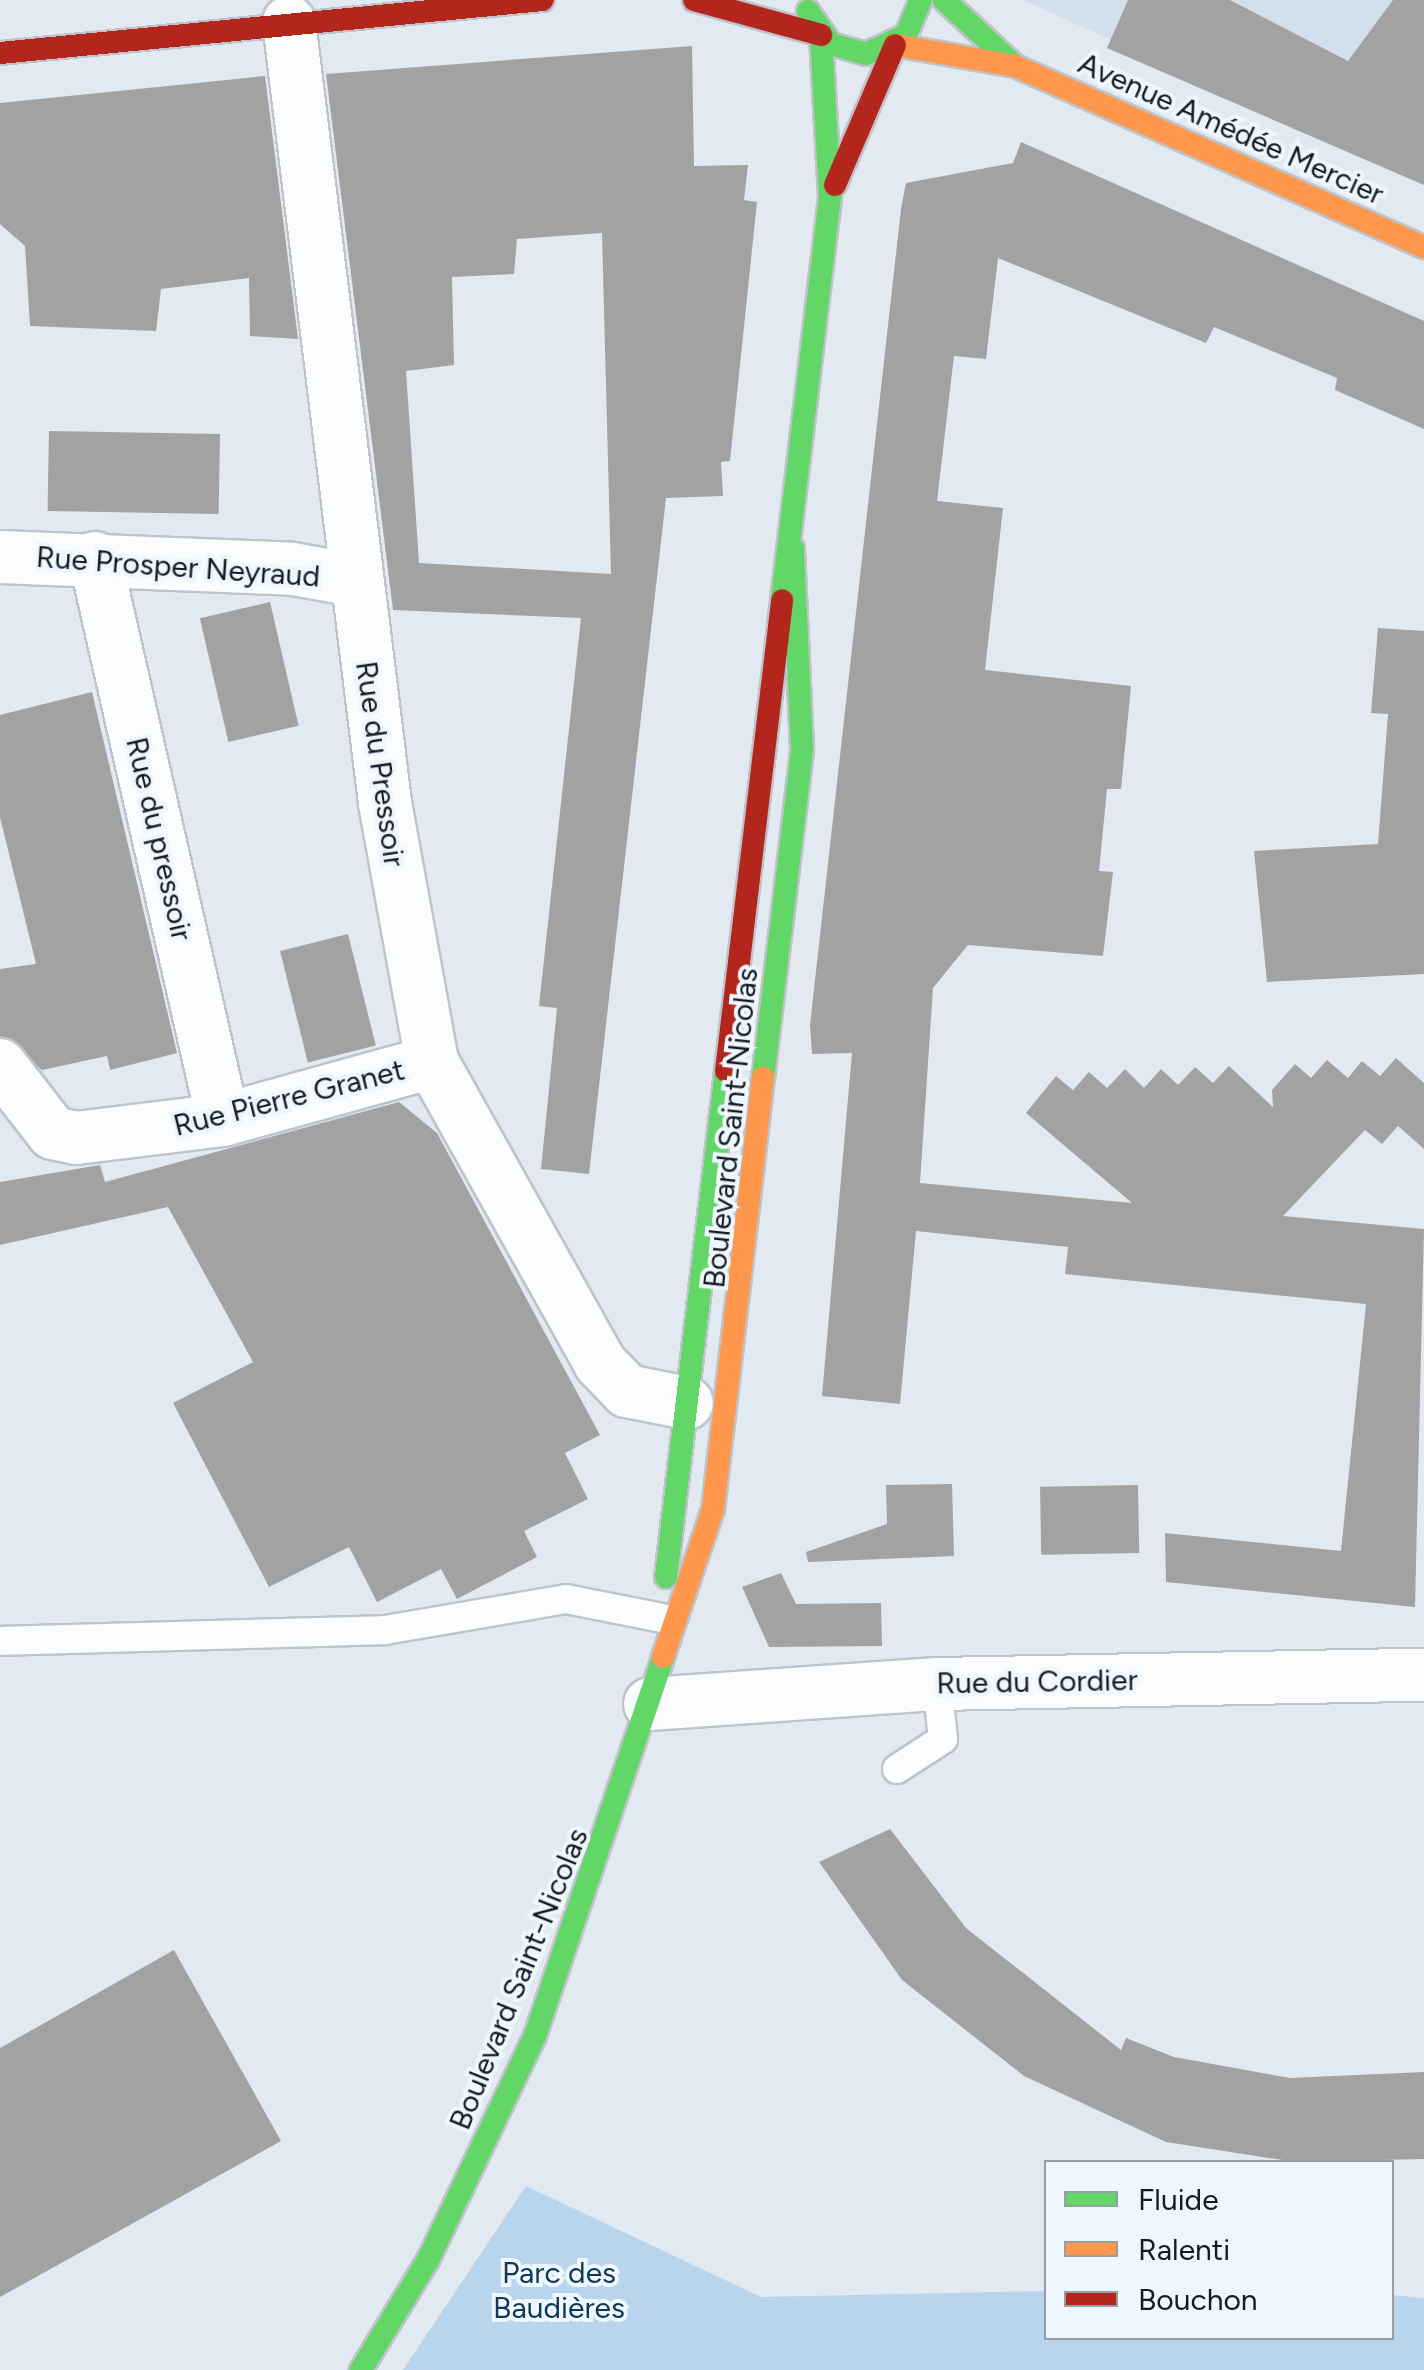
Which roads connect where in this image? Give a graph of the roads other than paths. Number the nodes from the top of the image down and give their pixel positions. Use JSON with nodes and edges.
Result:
{"nodes":[{"id":1,"x":542,"y":0,"type":"edge"},
{"id":2,"x":694,"y":0,"type":"edge"},
{"id":3,"x":806,"y":0,"type":"edge"},
{"id":4,"x":920,"y":0,"type":"edge"},
{"id":5,"x":944,"y":0,"type":"edge"},
{"id":6,"x":289,"y":22,"type":"junction"},
{"id":7,"x":821,"y":35,"type":"junction"},
{"id":8,"x":895,"y":45,"type":"junction"},
{"id":9,"x":0,"y":53,"type":"edge"},
{"id":10,"x":1014,"y":66,"type":"junction"},
{"id":11,"x":830,"y":197,"type":"junction"},
{"id":12,"x":1424,"y":247,"type":"edge"},
{"id":13,"x":793,"y":548,"type":"junction"},
{"id":14,"x":0,"y":557,"type":"edge"},
{"id":15,"x":95,"y":558,"type":"junction"},
{"id":16,"x":355,"y":580,"type":"junction"},
{"id":17,"x":432,"y":1062,"type":"junction"},
{"id":18,"x":0,"y":1064,"type":"edge"},
{"id":19,"x":223,"y":1120,"type":"junction"},
{"id":20,"x":687,"y":1403,"type":"junction"},
{"id":21,"x":662,"y":1618,"type":"junction"},
{"id":22,"x":0,"y":1640,"type":"edge"},
{"id":23,"x":1424,"y":1675,"type":"edge"},
{"id":24,"x":937,"y":1684,"type":"junction"},
{"id":25,"x":650,"y":1704,"type":"junction"},
{"id":26,"x":897,"y":1769,"type":"dead end"},
{"id":27,"x":361,"y":2370,"type":"edge"}],
"edges":[{"from":1,"to":6,"type":"main road"},
{"from":2,"to":7,"type":"main road"},
{"from":3,"to":7,"type":"main road"},
{"from":4,"to":8,"type":"main road"},
{"from":5,"to":10,"type":"main road"},
{"from":6,"to":9,"type":"main road"},
{"from":6,"to":16,"type":"street","name":"Rue du Pressoir"},
{"from":7,"to":8,"type":"main road"},
{"from":7,"to":11,"type":"main road"},
{"from":8,"to":10,"type":"main road"},
{"from":8,"to":11,"type":"main road"},
{"from":10,"to":12,"type":"main road","name":"Avenue Amédée Mercier"},
{"from":11,"to":13,"type":"main road","name":"Boulevard Saint-Nicolas"},
{"from":13,"to":20,"type":"main road","name":"Boulevard Saint-Nicolas"},
{"from":13,"to":25,"type":"main road","name":"Boulevard Saint-Nicolas"},
{"from":14,"to":15,"type":"street","name":"Rue Prosper Neyraud"},
{"from":15,"to":16,"type":"street","name":"Rue Prosper Neyraud"},
{"from":15,"to":19,"type":"street","name":"Rue du pressoir"},
{"from":16,"to":17,"type":"street","name":"Rue du Pressoir"},
{"from":17,"to":19,"type":"street","name":"Rue Pierre Granet"},
{"from":17,"to":20,"type":"street","name":"Rue du Pressoir"},
{"from":18,"to":19,"type":"street","name":"Rue Pierre Granet"},
{"from":20,"to":21,"type":"main road","name":"Boulevard Saint-Nicolas"},
{"from":21,"to":22,"type":"lane"},
{"from":21,"to":25,"type":"main road","name":"Boulevard Saint-Nicolas"},
{"from":23,"to":24,"type":"street","name":"Rue du Cordier"},
{"from":24,"to":25,"type":"street","name":"Rue du Cordier"},
{"from":24,"to":26,"type":"lane"},
{"from":25,"to":27,"type":"main road","name":"Boulevard Saint-Nicolas"}]}
